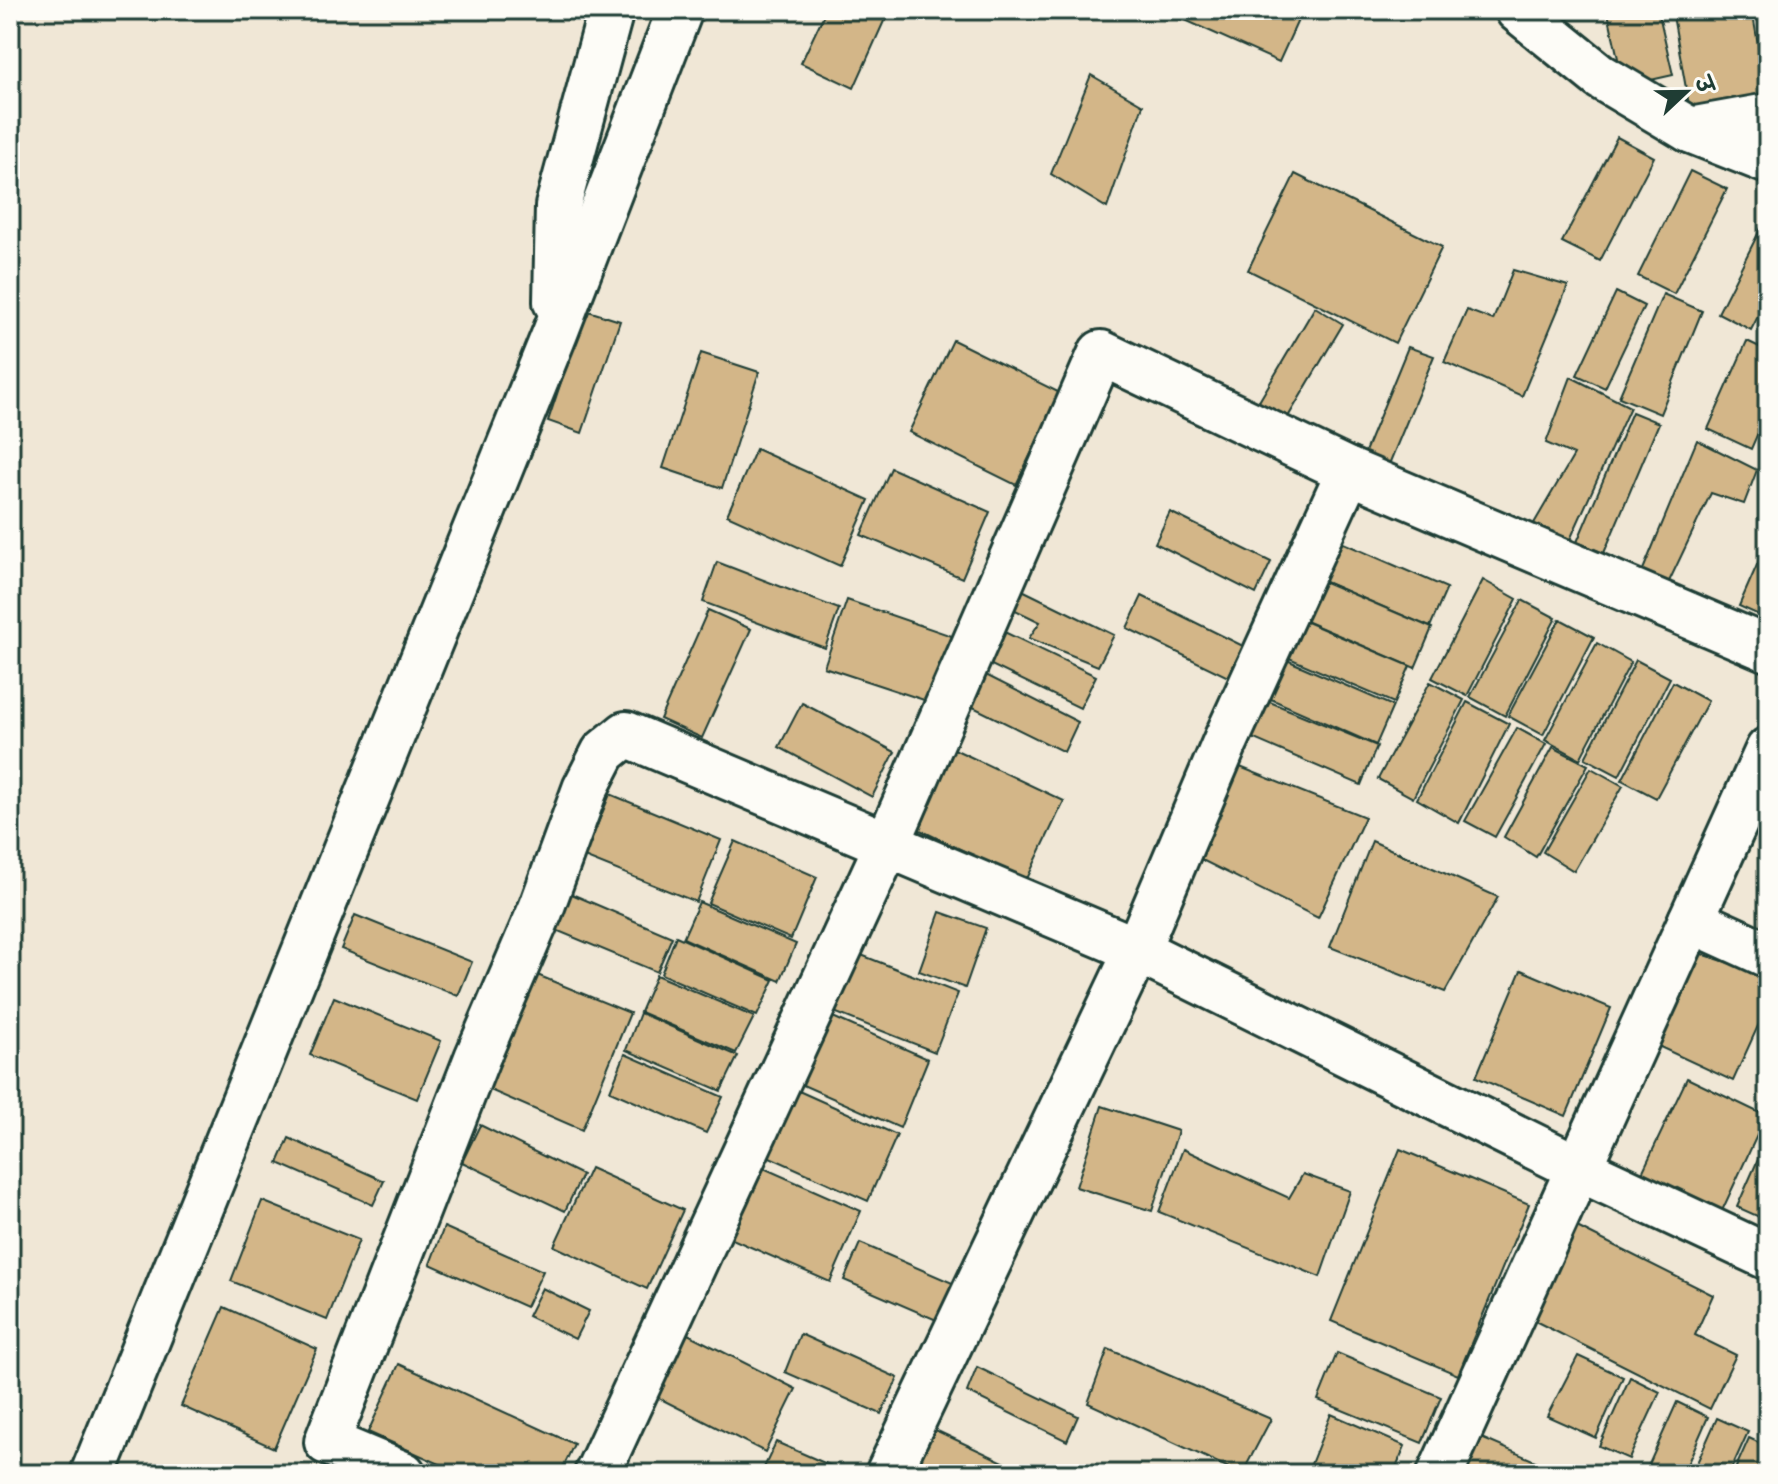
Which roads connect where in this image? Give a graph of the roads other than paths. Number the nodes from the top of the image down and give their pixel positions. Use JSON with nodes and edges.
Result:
{"nodes":[{"id":1,"x":611,"y":10,"type":"edge"},
{"id":2,"x":680,"y":10,"type":"edge"},
{"id":3,"x":1519,"y":10,"type":"edge"},
{"id":4,"x":1768,"y":116,"type":"edge"},
{"id":5,"x":1690,"y":130,"type":"junction"},
{"id":6,"x":1768,"y":161,"type":"edge"},
{"id":7,"x":555,"y":333,"type":"junction"},
{"id":8,"x":1349,"y":471,"type":"junction"},
{"id":9,"x":1768,"y":649,"type":"edge"},
{"id":10,"x":1768,"y":750,"type":"edge"},
{"id":11,"x":887,"y":845,"type":"junction"},
{"id":12,"x":1691,"y":920,"type":"junction"},
{"id":13,"x":1137,"y":950,"type":"junction"},
{"id":14,"x":1768,"y":955,"type":"edge"},
{"id":15,"x":1578,"y":1168,"type":"junction"},
{"id":16,"x":1768,"y":1257,"type":"edge"},
{"id":17,"x":380,"y":1470,"type":"edge"},
{"id":18,"x":93,"y":1474,"type":"edge"},
{"id":19,"x":597,"y":1474,"type":"edge"},
{"id":20,"x":888,"y":1474,"type":"edge"},
{"id":21,"x":1440,"y":1474,"type":"edge"}],
"edges":[{"from":1,"to":7,"type":"street"},
{"from":2,"to":7,"type":"street"},
{"from":3,"to":5,"type":"street"},
{"from":4,"to":5,"type":"street"},
{"from":5,"to":6,"type":"street"},
{"from":7,"to":18,"type":"street"},
{"from":8,"to":9,"type":"street"},
{"from":8,"to":11,"type":"street"},
{"from":8,"to":13,"type":"street"},
{"from":10,"to":12,"type":"street"},
{"from":11,"to":13,"type":"street"},
{"from":11,"to":17,"type":"street"},
{"from":11,"to":19,"type":"street"},
{"from":12,"to":14,"type":"street"},
{"from":12,"to":15,"type":"street"},
{"from":13,"to":15,"type":"street"},
{"from":13,"to":20,"type":"street"},
{"from":15,"to":16,"type":"street"},
{"from":15,"to":21,"type":"street"}]}
